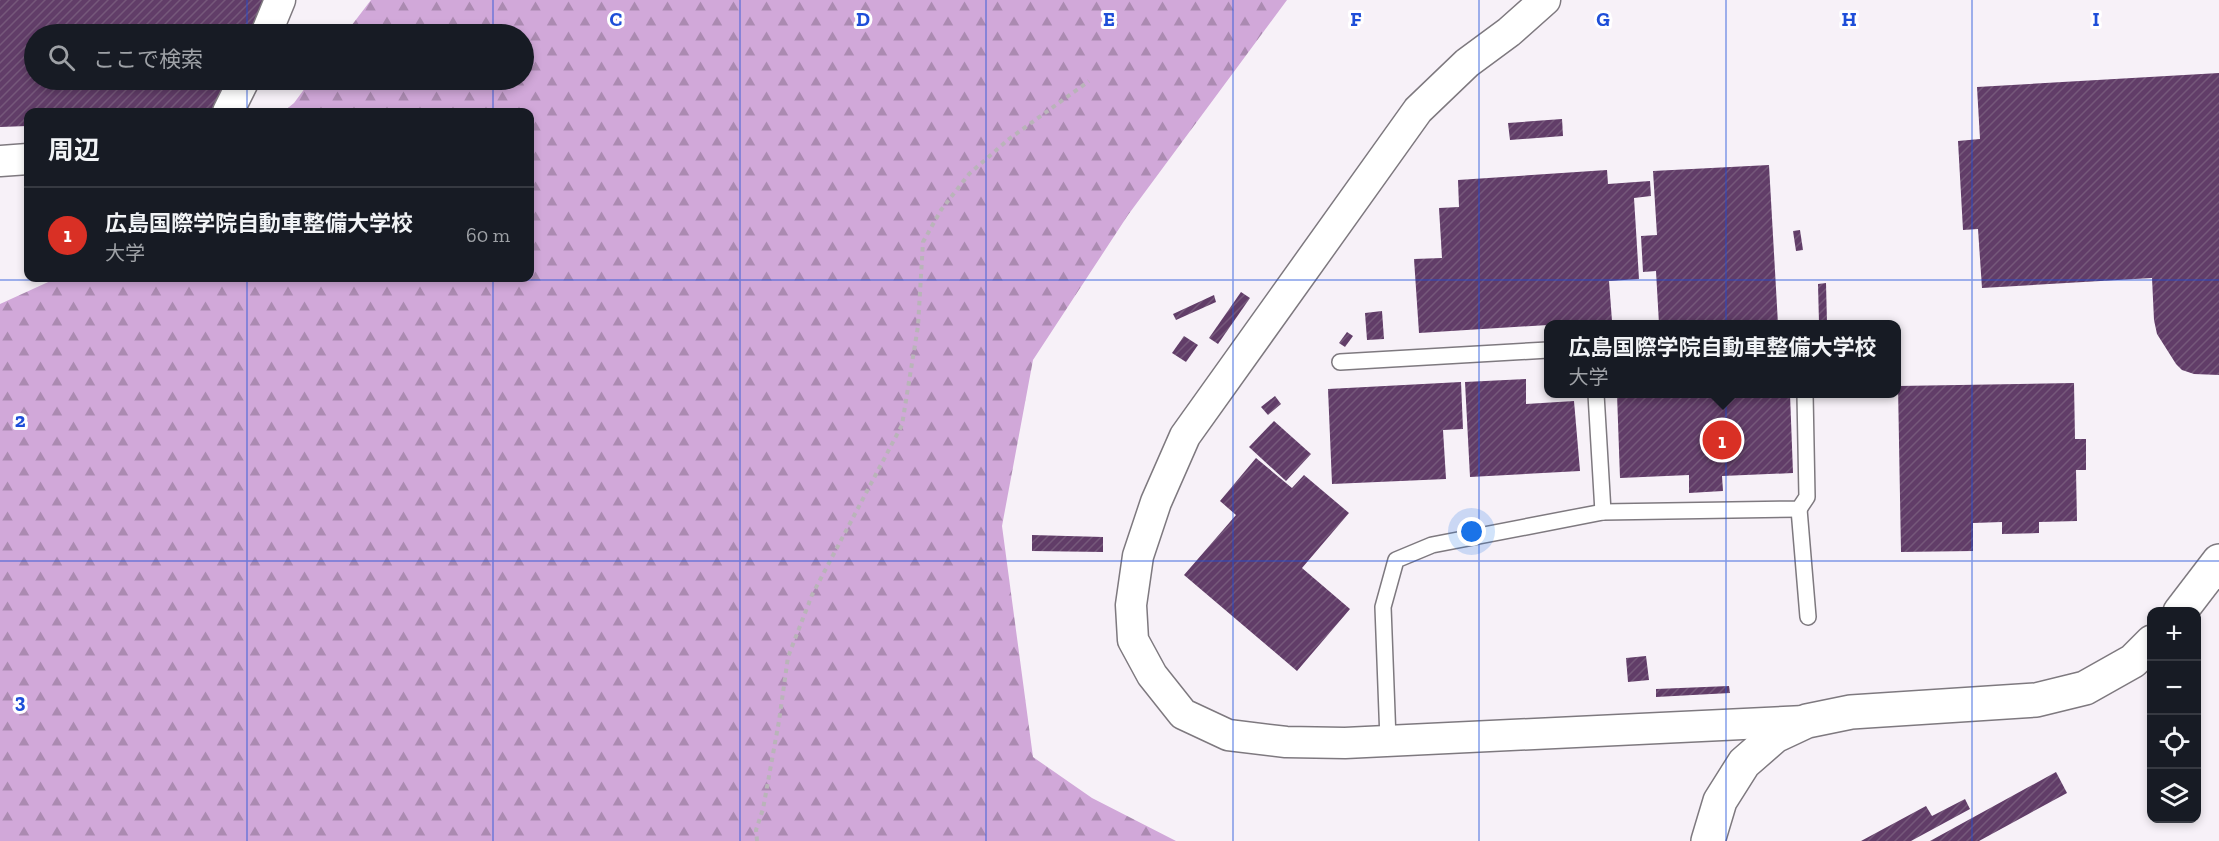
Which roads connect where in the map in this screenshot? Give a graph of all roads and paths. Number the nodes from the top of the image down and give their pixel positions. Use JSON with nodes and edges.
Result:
{"nodes":[{"id":1,"x":280,"y":0,"type":"edge"},
{"id":2,"x":1545,"y":0,"type":"edge"},
{"id":3,"x":270,"y":24,"type":"edge"},
{"id":4,"x":1089,"y":81,"type":"dead end"},
{"id":5,"x":239,"y":90,"type":"edge"},
{"id":6,"x":230,"y":108,"type":"edge"},
{"id":7,"x":24,"y":159,"type":"edge"},
{"id":8,"x":0,"y":161,"type":"edge"},
{"id":9,"x":1544,"y":350,"type":"edge"},
{"id":10,"x":1340,"y":363,"type":"dead end"},
{"id":11,"x":1596,"y":398,"type":"edge"},
{"id":12,"x":1804,"y":398,"type":"edge"},
{"id":13,"x":1798,"y":509,"type":"junction"},
{"id":14,"x":1603,"y":512,"type":"junction"},
{"id":15,"x":2219,"y":561,"type":"edge"},
{"id":16,"x":2184,"y":607,"type":"edge"},
{"id":17,"x":1808,"y":617,"type":"dead end"},
{"id":18,"x":2147,"y":646,"type":"edge"},
{"id":19,"x":1807,"y":721,"type":"junction"},
{"id":20,"x":1388,"y":740,"type":"junction"},
{"id":21,"x":757,"y":841,"type":"edge"},
{"id":22,"x":1708,"y":841,"type":"edge"}],
"edges":[{"from":1,"to":3,"type":"street"},
{"from":2,"to":20,"type":"street"},
{"from":4,"to":21,"type":"path"},
{"from":5,"to":6,"type":"street"},
{"from":7,"to":8,"type":"street"},
{"from":9,"to":10,"type":"lane"},
{"from":11,"to":14,"type":"lane"},
{"from":12,"to":13,"type":"lane"},
{"from":13,"to":14,"type":"lane"},
{"from":13,"to":17,"type":"lane"},
{"from":14,"to":20,"type":"lane"},
{"from":15,"to":16,"type":"street"},
{"from":18,"to":19,"type":"street"},
{"from":19,"to":20,"type":"street"},
{"from":19,"to":22,"type":"street"}]}
